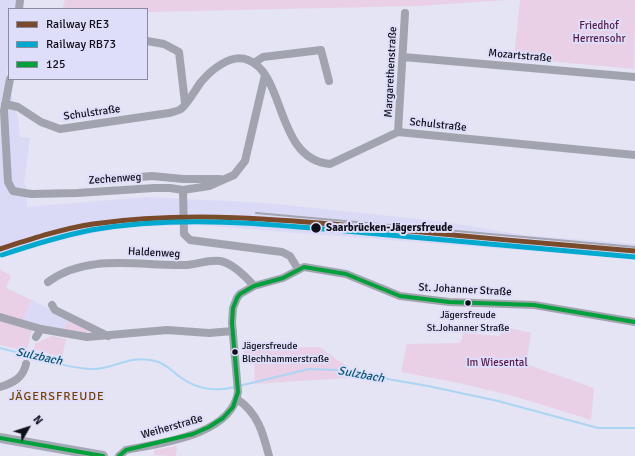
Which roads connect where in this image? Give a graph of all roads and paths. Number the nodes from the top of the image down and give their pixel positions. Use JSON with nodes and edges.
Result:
{"nodes":[{"id":1,"x":405,"y":13,"type":"dead end"},
{"id":2,"x":148,"y":41,"type":"edge"},
{"id":3,"x":403,"y":56,"type":"junction"},
{"id":4,"x":254,"y":63,"type":"junction"},
{"id":5,"x":264,"y":75,"type":"junction"},
{"id":6,"x":635,"y":77,"type":"edge"},
{"id":7,"x":10,"y":80,"type":"edge"},
{"id":8,"x":329,"y":81,"type":"dead end"},
{"id":9,"x":185,"y":103,"type":"junction"},
{"id":10,"x":5,"y":104,"type":"junction"},
{"id":11,"x":398,"y":132,"type":"junction"},
{"id":12,"x":635,"y":155,"type":"edge"},
{"id":13,"x":227,"y":178,"type":"junction"},
{"id":14,"x":101,"y":180,"type":"dead end"},
{"id":15,"x":183,"y":194,"type":"junction"},
{"id":16,"x":298,"y":270,"type":"junction"},
{"id":17,"x":48,"y":282,"type":"dead end"},
{"id":18,"x":254,"y":286,"type":"junction"},
{"id":19,"x":52,"y":305,"type":"dead end"},
{"id":20,"x":0,"y":317,"type":"edge"},
{"id":21,"x":635,"y":322,"type":"edge"},
{"id":22,"x":41,"y":329,"type":"junction"},
{"id":23,"x":233,"y":331,"type":"junction"},
{"id":24,"x":109,"y":336,"type":"junction"},
{"id":25,"x":36,"y":337,"type":"dead end"},
{"id":26,"x":26,"y":364,"type":"dead end"},
{"id":27,"x":0,"y":387,"type":"edge"},
{"id":28,"x":237,"y":396,"type":"junction"},
{"id":29,"x":0,"y":438,"type":"edge"},
{"id":30,"x":103,"y":456,"type":"edge"},
{"id":31,"x":119,"y":456,"type":"edge"},
{"id":32,"x":269,"y":456,"type":"edge"}],
"edges":[{"from":1,"to":3,"type":"street","name":"Margarethenstraße"},
{"from":2,"to":9,"type":"street"},
{"from":3,"to":6,"type":"street","name":"Mozartstraße"},
{"from":3,"to":11,"type":"street","name":"Margarethenstraße"},
{"from":4,"to":5,"type":"street","name":"Schulstraße"},
{"from":4,"to":8,"type":"street"},
{"from":4,"to":9,"type":"street","name":"Schulstraße"},
{"from":5,"to":11,"type":"street","name":"Schulstraße"},
{"from":5,"to":13,"type":"street","name":"Zechenweg"},
{"from":7,"to":10,"type":"street"},
{"from":9,"to":10,"type":"street","name":"Schulstraße"},
{"from":10,"to":15,"type":"street","name":"Zechenweg"},
{"from":11,"to":12,"type":"street","name":"Schulstraße"},
{"from":13,"to":14,"type":"street","name":"Zechenweg"},
{"from":13,"to":15,"type":"street","name":"Zechenweg"},
{"from":15,"to":16,"type":"street"},
{"from":16,"to":18,"type":"street","name":"St. Johanner Straße"},
{"from":16,"to":21,"type":"street","name":"St. Johanner Straße"},
{"from":17,"to":18,"type":"street","name":"Haldenweg"},
{"from":18,"to":23,"type":"street","name":"St. Johanner Straße"},
{"from":19,"to":24,"type":"street"},
{"from":20,"to":22,"type":"street"},
{"from":22,"to":24,"type":"street"},
{"from":22,"to":25,"type":"street"},
{"from":23,"to":24,"type":"street"},
{"from":23,"to":28,"type":"street","name":"St. Johanner Straße"},
{"from":26,"to":27,"type":"street"},
{"from":28,"to":31,"type":"street","name":"Weiherstraße"},
{"from":28,"to":32,"type":"street"},
{"from":29,"to":30,"type":"main road"}]}
